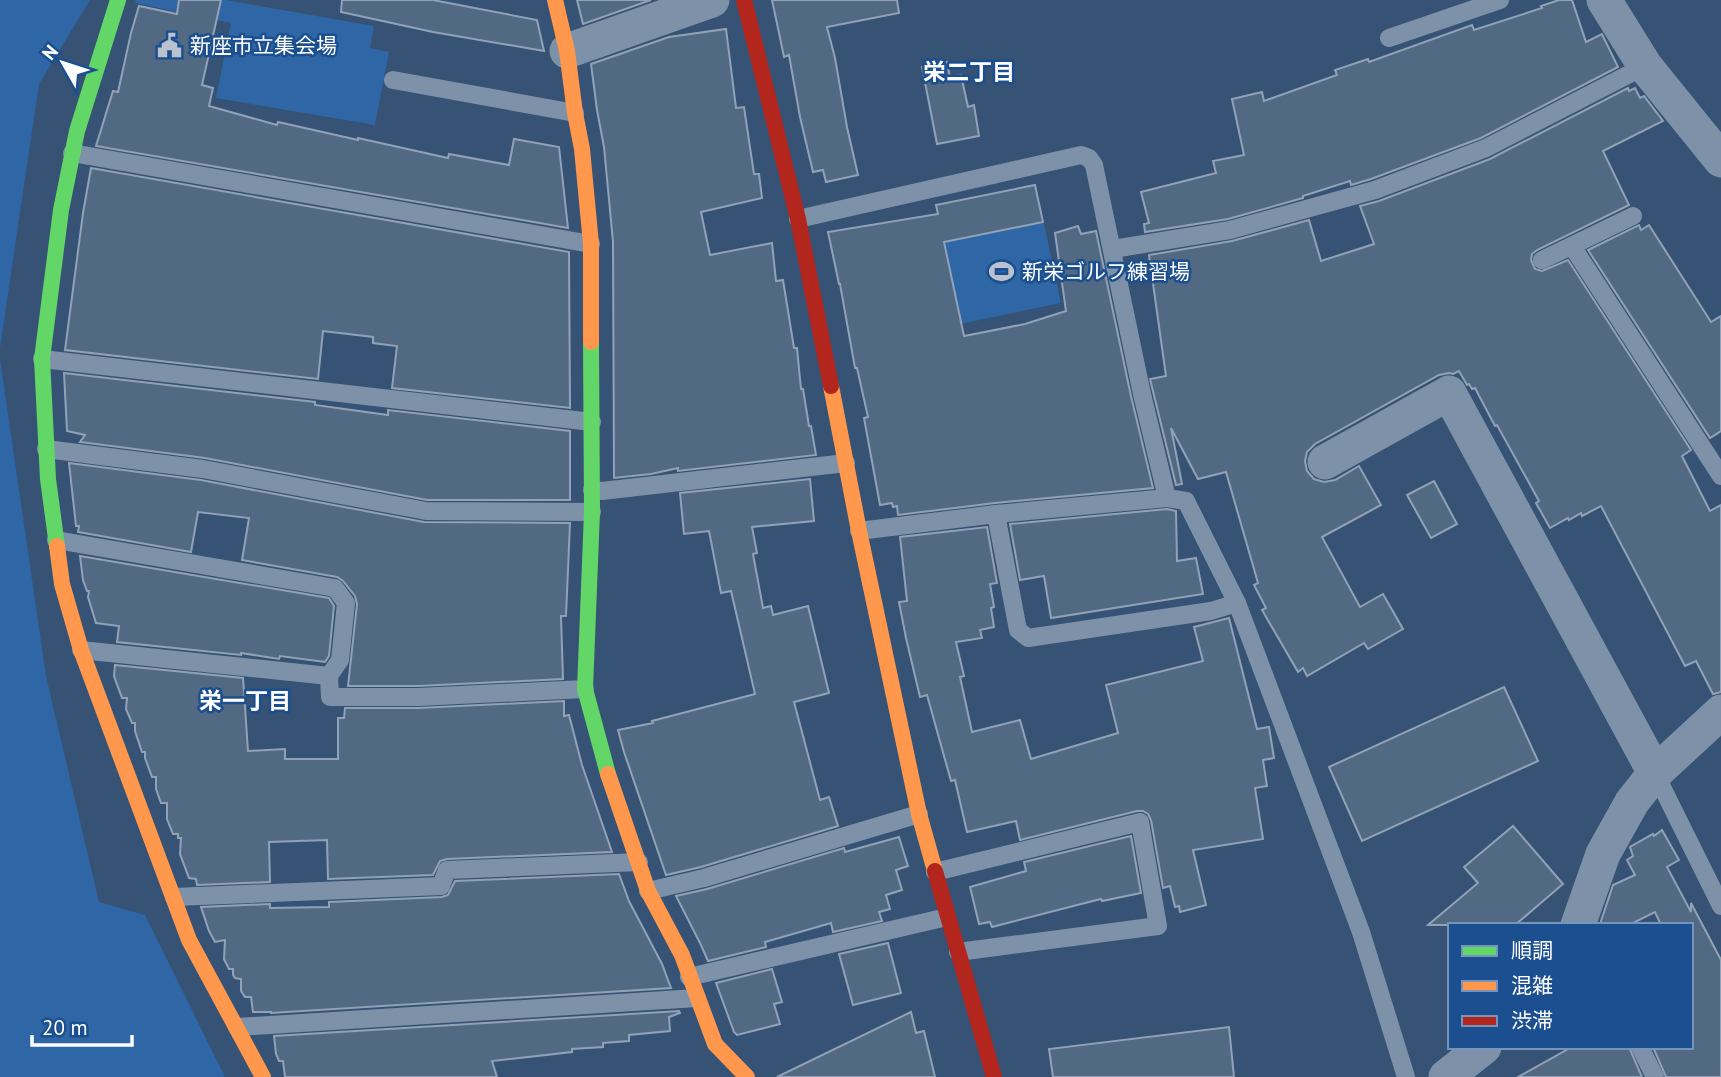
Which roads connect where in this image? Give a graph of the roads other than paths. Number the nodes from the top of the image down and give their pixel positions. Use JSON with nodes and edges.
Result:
{"nodes":[{"id":1,"x":118,"y":0,"type":"edge"},
{"id":2,"x":712,"y":0,"type":"edge"},
{"id":3,"x":744,"y":0,"type":"edge"},
{"id":4,"x":1500,"y":0,"type":"edge"},
{"id":5,"x":1604,"y":0,"type":"edge"},
{"id":6,"x":552,"y":1,"type":"edge"},
{"id":7,"x":1389,"y":38,"type":"dead end"},
{"id":8,"x":567,"y":51,"type":"junction"},
{"id":9,"x":1645,"y":66,"type":"junction"},
{"id":10,"x":393,"y":80,"type":"dead end"},
{"id":11,"x":575,"y":113,"type":"junction"},
{"id":12,"x":72,"y":153,"type":"junction"},
{"id":13,"x":1721,"y":160,"type":"edge"},
{"id":14,"x":1633,"y":216,"type":"dead end"},
{"id":15,"x":798,"y":219,"type":"junction"},
{"id":16,"x":591,"y":244,"type":"junction"},
{"id":17,"x":1572,"y":246,"type":"junction"},
{"id":18,"x":1113,"y":248,"type":"junction"},
{"id":19,"x":1542,"y":260,"type":"dead end"},
{"id":20,"x":42,"y":359,"type":"junction"},
{"id":21,"x":592,"y":422,"type":"junction"},
{"id":22,"x":46,"y":449,"type":"junction"},
{"id":23,"x":1325,"y":462,"type":"dead end"},
{"id":24,"x":846,"y":463,"type":"junction"},
{"id":25,"x":1721,"y":477,"type":"edge"},
{"id":26,"x":593,"y":490,"type":"junction"},
{"id":27,"x":1167,"y":498,"type":"junction"},
{"id":28,"x":592,"y":512,"type":"junction"},
{"id":29,"x":996,"y":514,"type":"junction"},
{"id":30,"x":859,"y":531,"type":"junction"},
{"id":31,"x":56,"y":540,"type":"junction"},
{"id":32,"x":1237,"y":603,"type":"junction"},
{"id":33,"x":81,"y":650,"type":"junction"},
{"id":34,"x":329,"y":676,"type":"junction"},
{"id":35,"x":585,"y":689,"type":"junction"},
{"id":36,"x":1721,"y":712,"type":"edge"},
{"id":37,"x":1655,"y":773,"type":"junction"},
{"id":38,"x":919,"y":814,"type":"junction"},
{"id":39,"x":639,"y":862,"type":"junction"},
{"id":40,"x":935,"y":872,"type":"junction"},
{"id":41,"x":648,"y":891,"type":"junction"},
{"id":42,"x":174,"y":897,"type":"junction"},
{"id":43,"x":1721,"y":906,"type":"edge"},
{"id":44,"x":947,"y":917,"type":"junction"},
{"id":45,"x":1579,"y":923,"type":"edge"},
{"id":46,"x":958,"y":952,"type":"junction"},
{"id":47,"x":689,"y":977,"type":"junction"},
{"id":48,"x":696,"y":998,"type":"junction"},
{"id":49,"x":237,"y":1027,"type":"junction"},
{"id":50,"x":1481,"y":1049,"type":"edge"},
{"id":51,"x":1641,"y":1049,"type":"edge"},
{"id":52,"x":263,"y":1077,"type":"edge"},
{"id":53,"x":747,"y":1077,"type":"edge"},
{"id":54,"x":994,"y":1077,"type":"edge"},
{"id":55,"x":1406,"y":1077,"type":"edge"},
{"id":56,"x":1446,"y":1077,"type":"edge"},
{"id":57,"x":1655,"y":1077,"type":"edge"}],
"edges":[{"from":1,"to":12,"type":"street"},
{"from":2,"to":8,"type":"street"},
{"from":3,"to":15,"type":"street"},
{"from":4,"to":7,"type":"lane"},
{"from":5,"to":9,"type":"street"},
{"from":6,"to":8,"type":"street"},
{"from":8,"to":11,"type":"street"},
{"from":9,"to":13,"type":"street"},
{"from":9,"to":18,"type":"lane"},
{"from":10,"to":11,"type":"lane"},
{"from":11,"to":16,"type":"street"},
{"from":12,"to":16,"type":"lane"},
{"from":12,"to":20,"type":"street"},
{"from":14,"to":17,"type":"lane"},
{"from":15,"to":18,"type":"lane"},
{"from":15,"to":24,"type":"street"},
{"from":16,"to":21,"type":"street"},
{"from":17,"to":19,"type":"lane"},
{"from":17,"to":25,"type":"lane"},
{"from":18,"to":27,"type":"lane"},
{"from":20,"to":21,"type":"lane"},
{"from":20,"to":22,"type":"street"},
{"from":21,"to":26,"type":"street"},
{"from":22,"to":28,"type":"lane"},
{"from":22,"to":31,"type":"street"},
{"from":23,"to":37,"type":"street"},
{"from":24,"to":26,"type":"lane"},
{"from":24,"to":30,"type":"street"},
{"from":26,"to":28,"type":"street"},
{"from":27,"to":29,"type":"lane"},
{"from":27,"to":32,"type":"lane"},
{"from":28,"to":35,"type":"street"},
{"from":29,"to":30,"type":"lane"},
{"from":29,"to":32,"type":"lane"},
{"from":30,"to":38,"type":"street"},
{"from":31,"to":33,"type":"street"},
{"from":31,"to":34,"type":"lane"},
{"from":32,"to":55,"type":"lane"},
{"from":33,"to":34,"type":"lane"},
{"from":33,"to":42,"type":"street"},
{"from":34,"to":35,"type":"lane"},
{"from":35,"to":39,"type":"street"},
{"from":36,"to":37,"type":"street"},
{"from":37,"to":43,"type":"lane"},
{"from":37,"to":45,"type":"street"},
{"from":38,"to":40,"type":"street"},
{"from":38,"to":41,"type":"lane"},
{"from":39,"to":41,"type":"street"},
{"from":39,"to":42,"type":"lane"},
{"from":40,"to":44,"type":"street"},
{"from":40,"to":46,"type":"lane"},
{"from":41,"to":47,"type":"street"},
{"from":42,"to":49,"type":"street"},
{"from":44,"to":46,"type":"street"},
{"from":44,"to":47,"type":"lane"},
{"from":46,"to":54,"type":"street"},
{"from":47,"to":48,"type":"street"},
{"from":48,"to":49,"type":"lane"},
{"from":48,"to":53,"type":"street"},
{"from":49,"to":52,"type":"street"},
{"from":50,"to":56,"type":"street"},
{"from":51,"to":57,"type":"lane"}]}
